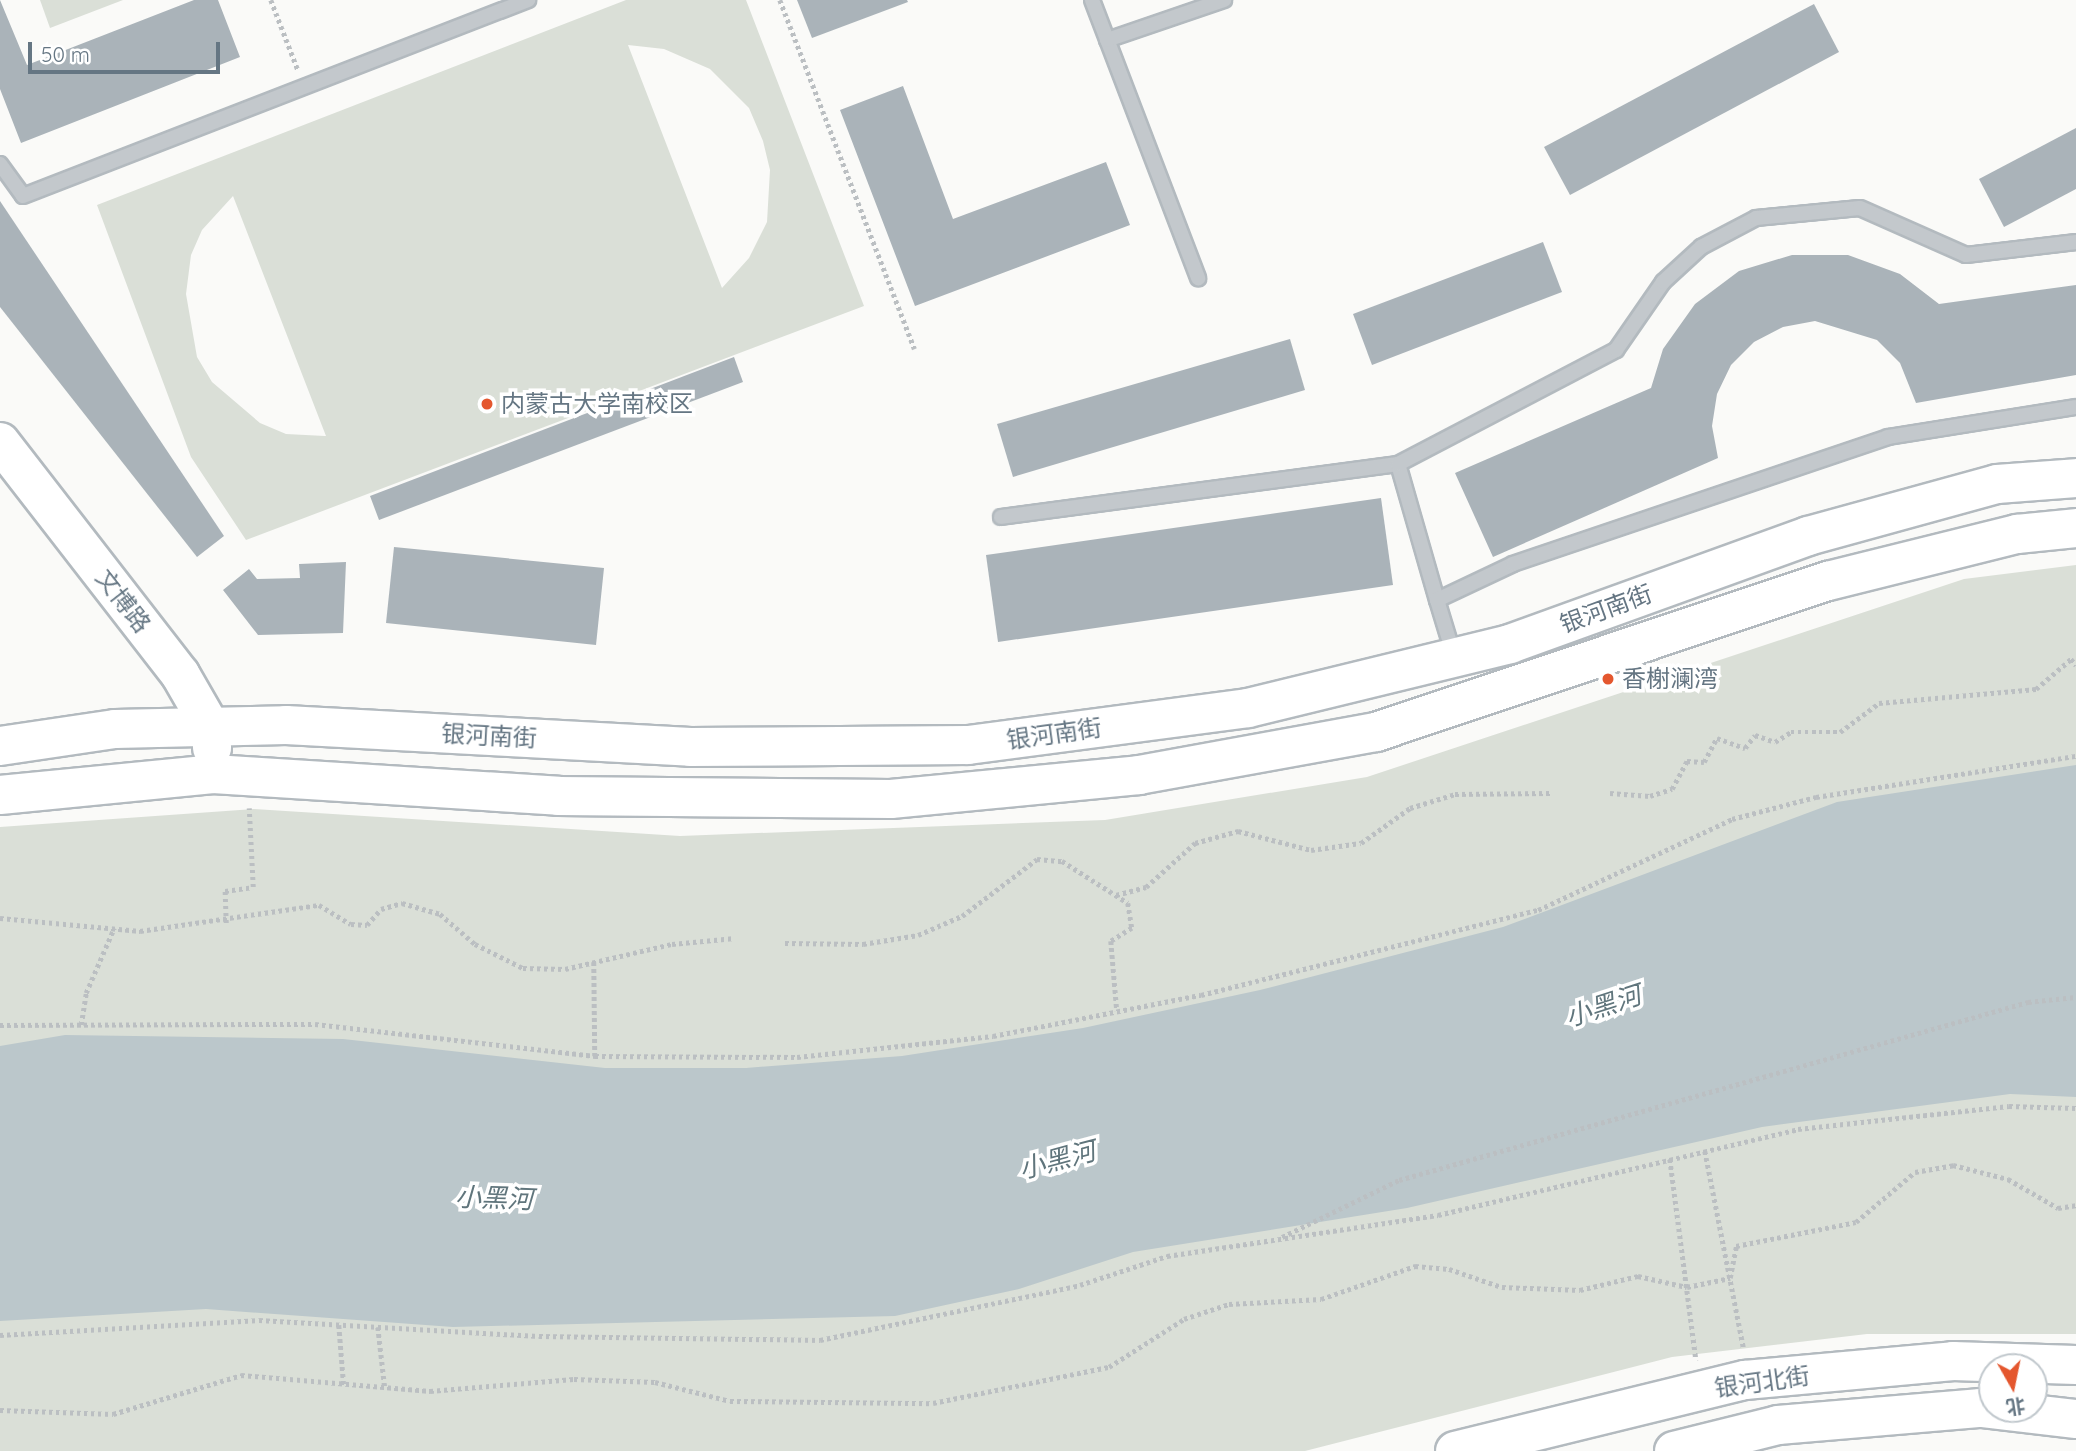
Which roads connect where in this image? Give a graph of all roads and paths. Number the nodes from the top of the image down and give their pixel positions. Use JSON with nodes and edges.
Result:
{"nodes":[{"id":1,"x":271,"y":0,"type":"edge"},
{"id":2,"x":528,"y":0,"type":"edge"},
{"id":3,"x":780,"y":0,"type":"edge"},
{"id":4,"x":1092,"y":0,"type":"edge"},
{"id":5,"x":1224,"y":0,"type":"edge"},
{"id":6,"x":1107,"y":40,"type":"junction"},
{"id":7,"x":304,"y":87,"type":"junction"},
{"id":8,"x":0,"y":164,"type":"edge"},
{"id":9,"x":2076,"y":242,"type":"edge"},
{"id":10,"x":1198,"y":278,"type":"dead end"},
{"id":11,"x":915,"y":349,"type":"dead end"},
{"id":12,"x":2076,"y":407,"type":"edge"},
{"id":13,"x":0,"y":442,"type":"edge"},
{"id":14,"x":1398,"y":464,"type":"junction"},
{"id":15,"x":2076,"y":478,"type":"edge"},
{"id":16,"x":1001,"y":517,"type":"dead end"},
{"id":17,"x":2076,"y":528,"type":"edge"},
{"id":18,"x":1437,"y":600,"type":"junction"},
{"id":19,"x":1454,"y":658,"type":"junction"},
{"id":20,"x":2076,"y":665,"type":"edge"},
{"id":21,"x":211,"y":728,"type":"junction"},
{"id":22,"x":0,"y":746,"type":"edge"},
{"id":23,"x":2076,"y":756,"type":"edge"},
{"id":24,"x":214,"y":774,"type":"junction"},
{"id":25,"x":1551,"y":793,"type":"dead end"},
{"id":26,"x":1609,"y":793,"type":"dead end"},
{"id":27,"x":0,"y":794,"type":"edge"},
{"id":28,"x":248,"y":803,"type":"dead end"},
{"id":29,"x":1115,"y":895,"type":"junction"},
{"id":30,"x":0,"y":918,"type":"edge"},
{"id":31,"x":226,"y":923,"type":"junction"},
{"id":32,"x":114,"y":928,"type":"junction"},
{"id":33,"x":736,"y":938,"type":"dead end"},
{"id":34,"x":785,"y":943,"type":"dead end"},
{"id":35,"x":594,"y":962,"type":"junction"},
{"id":36,"x":2076,"y":997,"type":"edge"},
{"id":37,"x":1117,"y":1012,"type":"junction"},
{"id":38,"x":0,"y":1025,"type":"edge"},
{"id":39,"x":81,"y":1025,"type":"junction"},
{"id":40,"x":595,"y":1056,"type":"junction"},
{"id":41,"x":2076,"y":1108,"type":"edge"},
{"id":42,"x":1704,"y":1151,"type":"junction"},
{"id":43,"x":1670,"y":1159,"type":"junction"},
{"id":44,"x":2076,"y":1205,"type":"edge"},
{"id":45,"x":1275,"y":1240,"type":"junction"},
{"id":46,"x":1730,"y":1278,"type":"junction"},
{"id":47,"x":1687,"y":1287,"type":"junction"},
{"id":48,"x":339,"y":1325,"type":"junction"},
{"id":49,"x":378,"y":1327,"type":"junction"},
{"id":50,"x":0,"y":1335,"type":"edge"},
{"id":51,"x":2076,"y":1365,"type":"edge"},
{"id":52,"x":1750,"y":1380,"type":"junction"},
{"id":53,"x":344,"y":1387,"type":"junction"},
{"id":54,"x":385,"y":1388,"type":"junction"},
{"id":55,"x":1700,"y":1391,"type":"junction"},
{"id":56,"x":0,"y":1410,"type":"edge"},
{"id":57,"x":2076,"y":1419,"type":"edge"},
{"id":58,"x":1455,"y":1451,"type":"edge"},
{"id":59,"x":1674,"y":1451,"type":"edge"}],
"edges":[{"from":1,"to":7,"type":"path"},
{"from":2,"to":7,"type":"lane"},
{"from":3,"to":11,"type":"path"},
{"from":4,"to":6,"type":"lane"},
{"from":5,"to":6,"type":"lane"},
{"from":6,"to":10,"type":"lane"},
{"from":7,"to":8,"type":"lane"},
{"from":9,"to":14,"type":"lane"},
{"from":12,"to":18,"type":"lane"},
{"from":13,"to":21,"type":"main road","name":"文博路"},
{"from":14,"to":16,"type":"lane"},
{"from":14,"to":18,"type":"lane"},
{"from":15,"to":19,"type":"main road","name":"银河南街"},
{"from":17,"to":24,"type":"main road","name":"银河南街"},
{"from":18,"to":19,"type":"lane"},
{"from":19,"to":21,"type":"main road","name":"银河南街"},
{"from":20,"to":26,"type":"path"},
{"from":21,"to":22,"type":"main road","name":"银河南街"},
{"from":21,"to":24,"type":"main road","name":"文博路"},
{"from":23,"to":37,"type":"path"},
{"from":24,"to":27,"type":"main road","name":"银河南街"},
{"from":25,"to":29,"type":"path"},
{"from":28,"to":31,"type":"path"},
{"from":29,"to":34,"type":"path"},
{"from":29,"to":37,"type":"path"},
{"from":30,"to":32,"type":"path"},
{"from":31,"to":32,"type":"path"},
{"from":31,"to":35,"type":"path"},
{"from":32,"to":39,"type":"path"},
{"from":33,"to":35,"type":"path"},
{"from":35,"to":40,"type":"path"},
{"from":36,"to":45,"type":"path"},
{"from":37,"to":40,"type":"path"},
{"from":38,"to":39,"type":"path"},
{"from":39,"to":40,"type":"path"},
{"from":41,"to":42,"type":"path"},
{"from":42,"to":43,"type":"path"},
{"from":42,"to":46,"type":"path"},
{"from":43,"to":45,"type":"path"},
{"from":43,"to":47,"type":"path"},
{"from":44,"to":46,"type":"path"},
{"from":45,"to":49,"type":"path"},
{"from":46,"to":47,"type":"path"},
{"from":46,"to":52,"type":"path"},
{"from":47,"to":54,"type":"path"},
{"from":47,"to":55,"type":"path"},
{"from":48,"to":49,"type":"path"},
{"from":48,"to":50,"type":"path"},
{"from":48,"to":53,"type":"path"},
{"from":49,"to":54,"type":"path"},
{"from":51,"to":52,"type":"main road","name":"银河北街"},
{"from":52,"to":55,"type":"main road","name":"银河北街"},
{"from":53,"to":54,"type":"path"},
{"from":53,"to":56,"type":"path"},
{"from":55,"to":58,"type":"main road","name":"银河北街"},
{"from":57,"to":59,"type":"main road","name":"银河北街"}]}
